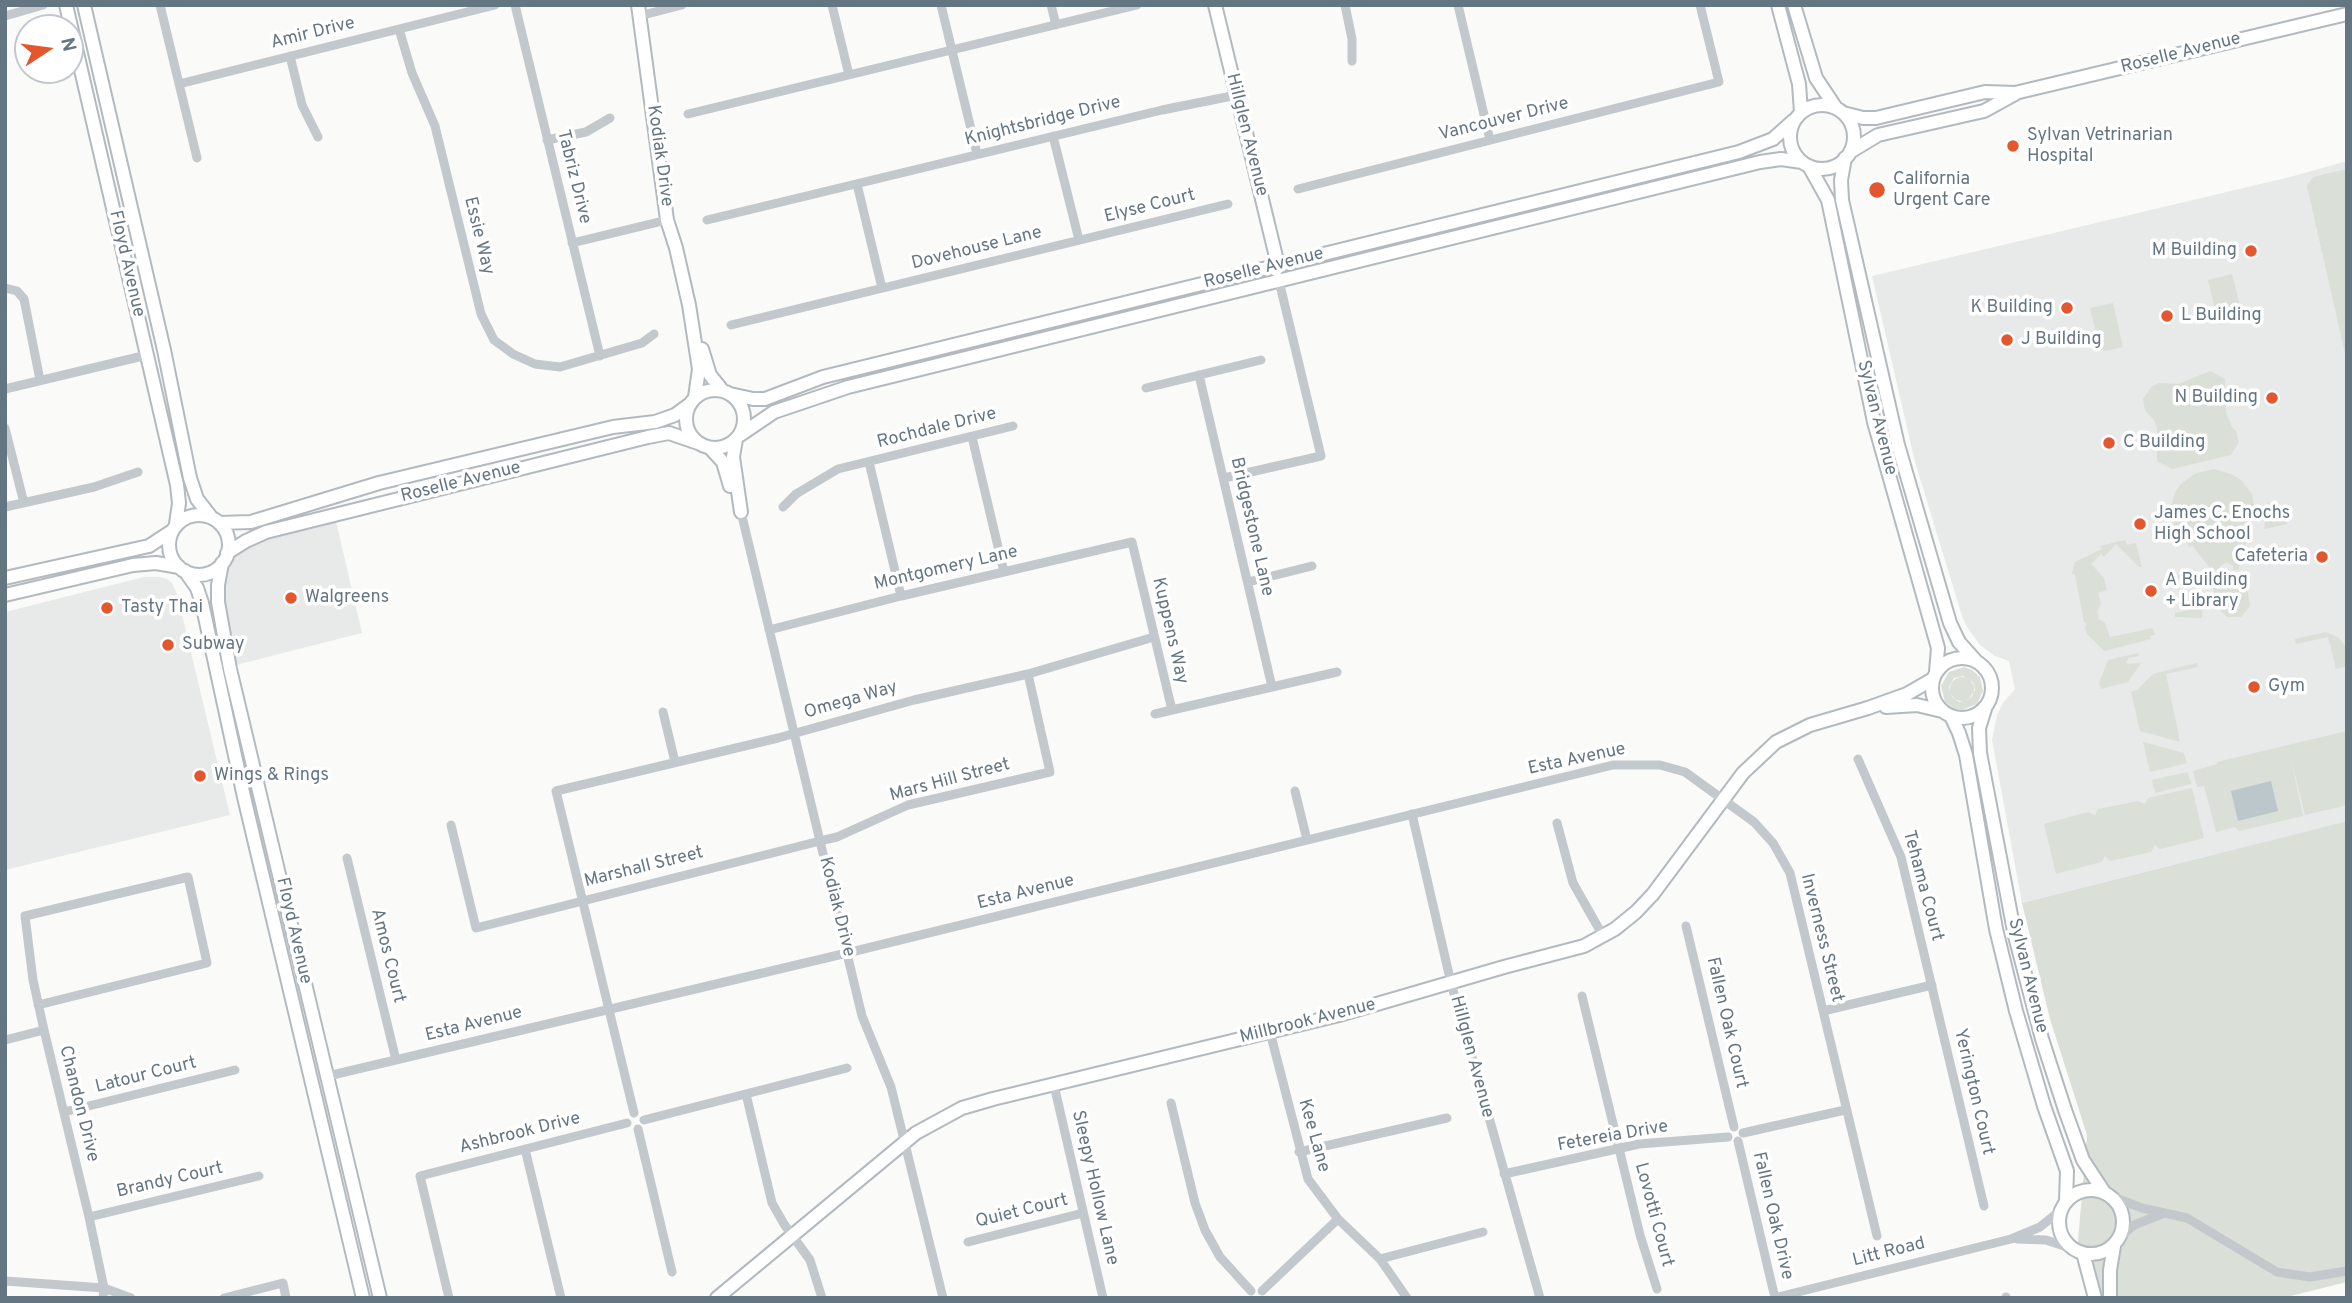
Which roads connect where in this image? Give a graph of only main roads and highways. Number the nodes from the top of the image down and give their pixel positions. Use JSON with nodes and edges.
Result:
{"nodes":[{"id":1,"x":66,"y":5,"type":"edge"},
{"id":2,"x":84,"y":5,"type":"edge"},
{"id":3,"x":1215,"y":5,"type":"edge"},
{"id":4,"x":1778,"y":5,"type":"edge"},
{"id":5,"x":1794,"y":5,"type":"edge"},
{"id":6,"x":638,"y":10,"type":"edge"},
{"id":7,"x":2347,"y":14,"type":"edge"},
{"id":8,"x":2015,"y":93,"type":"junction"},
{"id":9,"x":1840,"y":110,"type":"junction"},
{"id":10,"x":1797,"y":117,"type":"junction"},
{"id":11,"x":1848,"y":155,"type":"junction"},
{"id":12,"x":1805,"y":164,"type":"junction"},
{"id":13,"x":1278,"y":265,"type":"junction"},
{"id":14,"x":1195,"y":302,"type":"junction"},
{"id":15,"x":689,"y":305,"type":"junction"},
{"id":16,"x":726,"y":392,"type":"junction"},
{"id":17,"x":692,"y":401,"type":"junction"},
{"id":18,"x":738,"y":437,"type":"junction"},
{"id":19,"x":704,"y":445,"type":"junction"},
{"id":20,"x":215,"y":520,"type":"junction"},
{"id":21,"x":174,"y":528,"type":"junction"},
{"id":22,"x":225,"y":558,"type":"junction"},
{"id":23,"x":182,"y":569,"type":"junction"},
{"id":24,"x":5,"y":578,"type":"edge"},
{"id":25,"x":5,"y":595,"type":"edge"},
{"id":26,"x":1976,"y":661,"type":"junction"},
{"id":27,"x":216,"y":673,"type":"junction"},
{"id":28,"x":1935,"y":675,"type":"junction"},
{"id":29,"x":1868,"y":708,"type":"junction"},
{"id":30,"x":1984,"y":709,"type":"junction"},
{"id":31,"x":1947,"y":714,"type":"junction"},
{"id":32,"x":245,"y":732,"type":"junction"},
{"id":33,"x":244,"y":797,"type":"junction"},
{"id":34,"x":280,"y":878,"type":"junction"},
{"id":35,"x":2108,"y":1194,"type":"junction"},
{"id":36,"x":2063,"y":1206,"type":"junction"},
{"id":37,"x":2117,"y":1241,"type":"junction"},
{"id":38,"x":2078,"y":1251,"type":"junction"},
{"id":39,"x":363,"y":1298,"type":"edge"},
{"id":40,"x":380,"y":1298,"type":"edge"},
{"id":41,"x":717,"y":1298,"type":"edge"},
{"id":42,"x":2095,"y":1298,"type":"edge"},
{"id":43,"x":2110,"y":1298,"type":"edge"}],
"edges":[{"from":1,"to":21,"type":"main road","name":"Floyd Avenue"},
{"from":2,"to":20,"type":"main road","name":"Floyd Avenue"},
{"from":3,"to":13,"type":"main road","name":"Hillglen Avenue"},
{"from":4,"to":10,"type":"main road"},
{"from":5,"to":9,"type":"main road"},
{"from":6,"to":15,"type":"main road","name":"Kodiak Drive"},
{"from":7,"to":8,"type":"main road","name":"Roselle Avenue"},
{"from":8,"to":9,"type":"main road","name":"Roselle Avenue"},
{"from":8,"to":11,"type":"main road","name":"Roselle Avenue"},
{"from":9,"to":10,"type":"main road"},
{"from":9,"to":11,"type":"main road"},
{"from":10,"to":12,"type":"main road"},
{"from":10,"to":13,"type":"main road","name":"Roselle Avenue"},
{"from":11,"to":12,"type":"main road"},
{"from":11,"to":26,"type":"main road","name":"Sylvan Avenue"},
{"from":12,"to":14,"type":"main road","name":"Roselle Avenue"},
{"from":12,"to":28,"type":"main road","name":"Sylvan Avenue"},
{"from":13,"to":14,"type":"main road"},
{"from":13,"to":16,"type":"main road","name":"Roselle Avenue"},
{"from":14,"to":18,"type":"main road","name":"Roselle Avenue"},
{"from":15,"to":16,"type":"main road","name":"Kodiak Drive"},
{"from":15,"to":17,"type":"main road","name":"Kodiak Drive"},
{"from":16,"to":17,"type":"main road"},
{"from":16,"to":18,"type":"main road"},
{"from":17,"to":19,"type":"main road"},
{"from":17,"to":20,"type":"main road","name":"Roselle Avenue"},
{"from":18,"to":19,"type":"main road"},
{"from":18,"to":19,"type":"main road","name":"Kodiak Drive"},
{"from":19,"to":22,"type":"main road","name":"Roselle Avenue"},
{"from":20,"to":21,"type":"main road"},
{"from":20,"to":22,"type":"main road"},
{"from":21,"to":23,"type":"main road"},
{"from":21,"to":24,"type":"main road"},
{"from":22,"to":23,"type":"main road"},
{"from":22,"to":32,"type":"main road","name":"Floyd Avenue"},
{"from":23,"to":25,"type":"main road"},
{"from":23,"to":27,"type":"main road","name":"Floyd Avenue"},
{"from":26,"to":28,"type":"main road"},
{"from":26,"to":30,"type":"main road"},
{"from":27,"to":32,"type":"main road"},
{"from":27,"to":33,"type":"main road","name":"Floyd Avenue"},
{"from":28,"to":29,"type":"main road","name":"Millbrook Avenue"},
{"from":28,"to":31,"type":"main road"},
{"from":29,"to":31,"type":"main road","name":"Millbrook Avenue"},
{"from":29,"to":41,"type":"main road","name":"Millbrook Avenue"},
{"from":30,"to":31,"type":"main road"},
{"from":30,"to":35,"type":"main road","name":"Sylvan Avenue"},
{"from":31,"to":36,"type":"main road","name":"Sylvan Avenue"},
{"from":32,"to":34,"type":"main road","name":"Floyd Avenue"},
{"from":33,"to":34,"type":"main road"},
{"from":33,"to":39,"type":"main road","name":"Floyd Avenue"},
{"from":34,"to":40,"type":"main road","name":"Floyd Avenue"},
{"from":35,"to":36,"type":"main road"},
{"from":35,"to":37,"type":"main road"},
{"from":36,"to":38,"type":"main road"},
{"from":37,"to":38,"type":"main road"},
{"from":37,"to":43,"type":"main road"},
{"from":38,"to":42,"type":"main road"}]}
